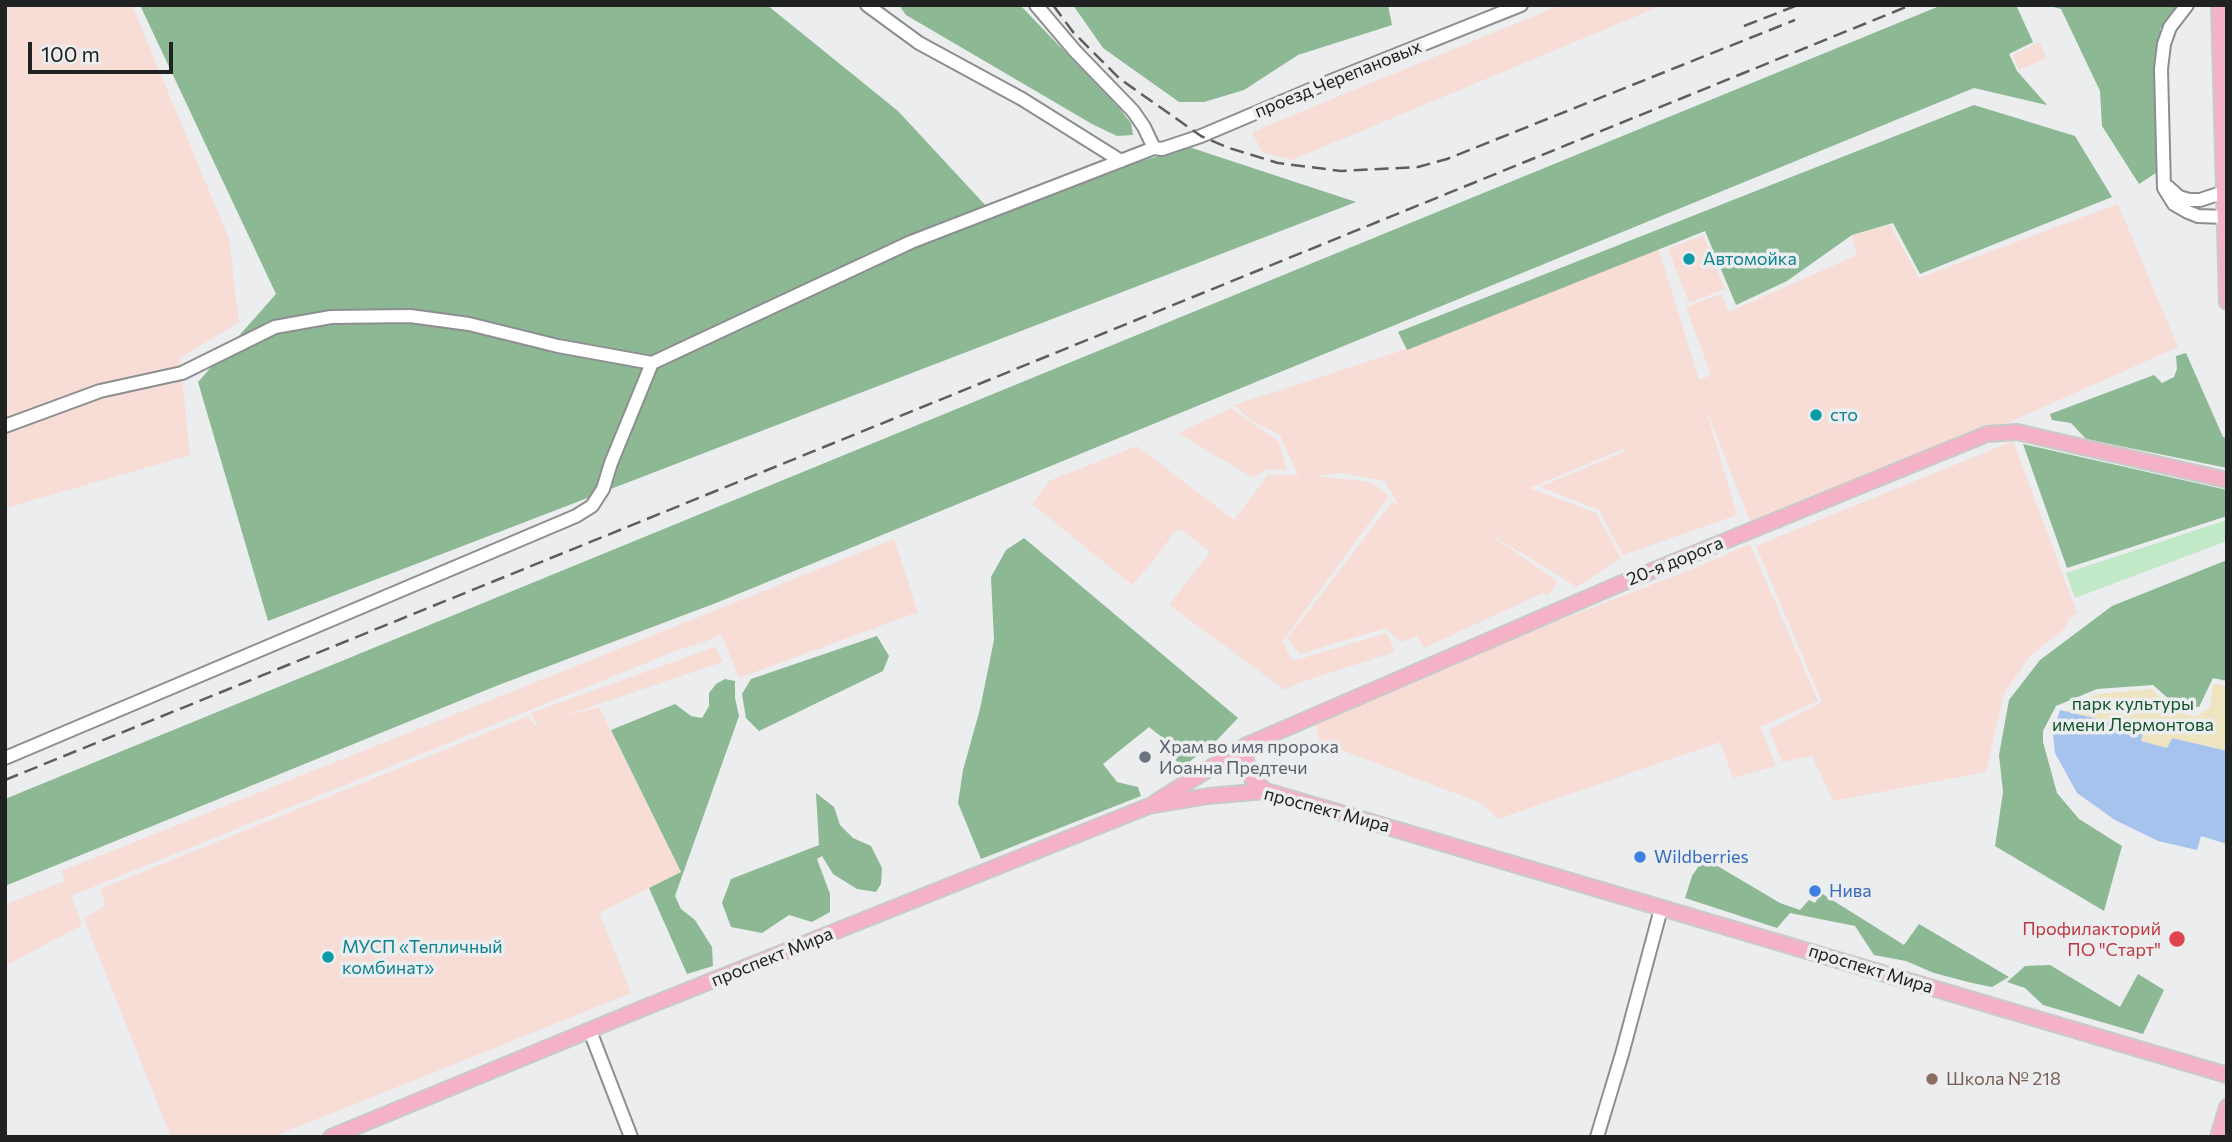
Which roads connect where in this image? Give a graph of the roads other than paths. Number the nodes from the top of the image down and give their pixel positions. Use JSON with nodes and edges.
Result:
{"nodes":[{"id":1,"x":867,"y":5,"type":"edge"},
{"id":2,"x":1037,"y":5,"type":"edge"},
{"id":3,"x":1521,"y":5,"type":"edge"},
{"id":4,"x":2188,"y":5,"type":"edge"},
{"id":5,"x":2219,"y":5,"type":"edge"},
{"id":6,"x":1154,"y":148,"type":"junction"},
{"id":7,"x":1121,"y":161,"type":"junction"},
{"id":8,"x":2163,"y":178,"type":"junction"},
{"id":9,"x":2224,"y":192,"type":"junction"},
{"id":10,"x":2225,"y":217,"type":"edge"},
{"id":11,"x":2227,"y":302,"type":"edge"},
{"id":12,"x":652,"y":363,"type":"junction"},
{"id":13,"x":5,"y":426,"type":"edge"},
{"id":14,"x":2227,"y":480,"type":"edge"},
{"id":15,"x":1247,"y":745,"type":"junction"},
{"id":16,"x":5,"y":758,"type":"edge"},
{"id":17,"x":1266,"y":790,"type":"junction"},
{"id":18,"x":1149,"y":806,"type":"junction"},
{"id":19,"x":1661,"y":909,"type":"junction"},
{"id":20,"x":590,"y":1031,"type":"junction"},
{"id":21,"x":2227,"y":1075,"type":"edge"},
{"id":22,"x":2227,"y":1107,"type":"edge"},
{"id":23,"x":331,"y":1137,"type":"edge"},
{"id":24,"x":631,"y":1137,"type":"edge"},
{"id":25,"x":1597,"y":1137,"type":"edge"},
{"id":26,"x":2218,"y":1137,"type":"edge"}],
"edges":[{"from":1,"to":7,"type":"street"},
{"from":2,"to":6,"type":"street"},
{"from":3,"to":6,"type":"street","name":"проезд Черепановых"},
{"from":4,"to":8,"type":"street"},
{"from":5,"to":9,"type":"main road"},
{"from":6,"to":7,"type":"street","name":"проезд Черепановых"},
{"from":7,"to":12,"type":"street","name":"проезд Черепановых"},
{"from":8,"to":9,"type":"street"},
{"from":8,"to":10,"type":"street"},
{"from":9,"to":10,"type":"main road"},
{"from":10,"to":11,"type":"main road"},
{"from":12,"to":13,"type":"street"},
{"from":12,"to":16,"type":"street"},
{"from":14,"to":15,"type":"main road","name":"20-я дорога"},
{"from":15,"to":17,"type":"main road"},
{"from":15,"to":18,"type":"main road","name":"20-я дорога"},
{"from":17,"to":18,"type":"main road","name":"проспект Мира"},
{"from":17,"to":19,"type":"main road","name":"проспект Мира"},
{"from":18,"to":20,"type":"main road","name":"проспект Мира"},
{"from":19,"to":21,"type":"main road","name":"проспект Мира"},
{"from":19,"to":25,"type":"street"},
{"from":20,"to":23,"type":"main road","name":"проспект Мира"},
{"from":20,"to":24,"type":"street"},
{"from":22,"to":26,"type":"main road"}]}
